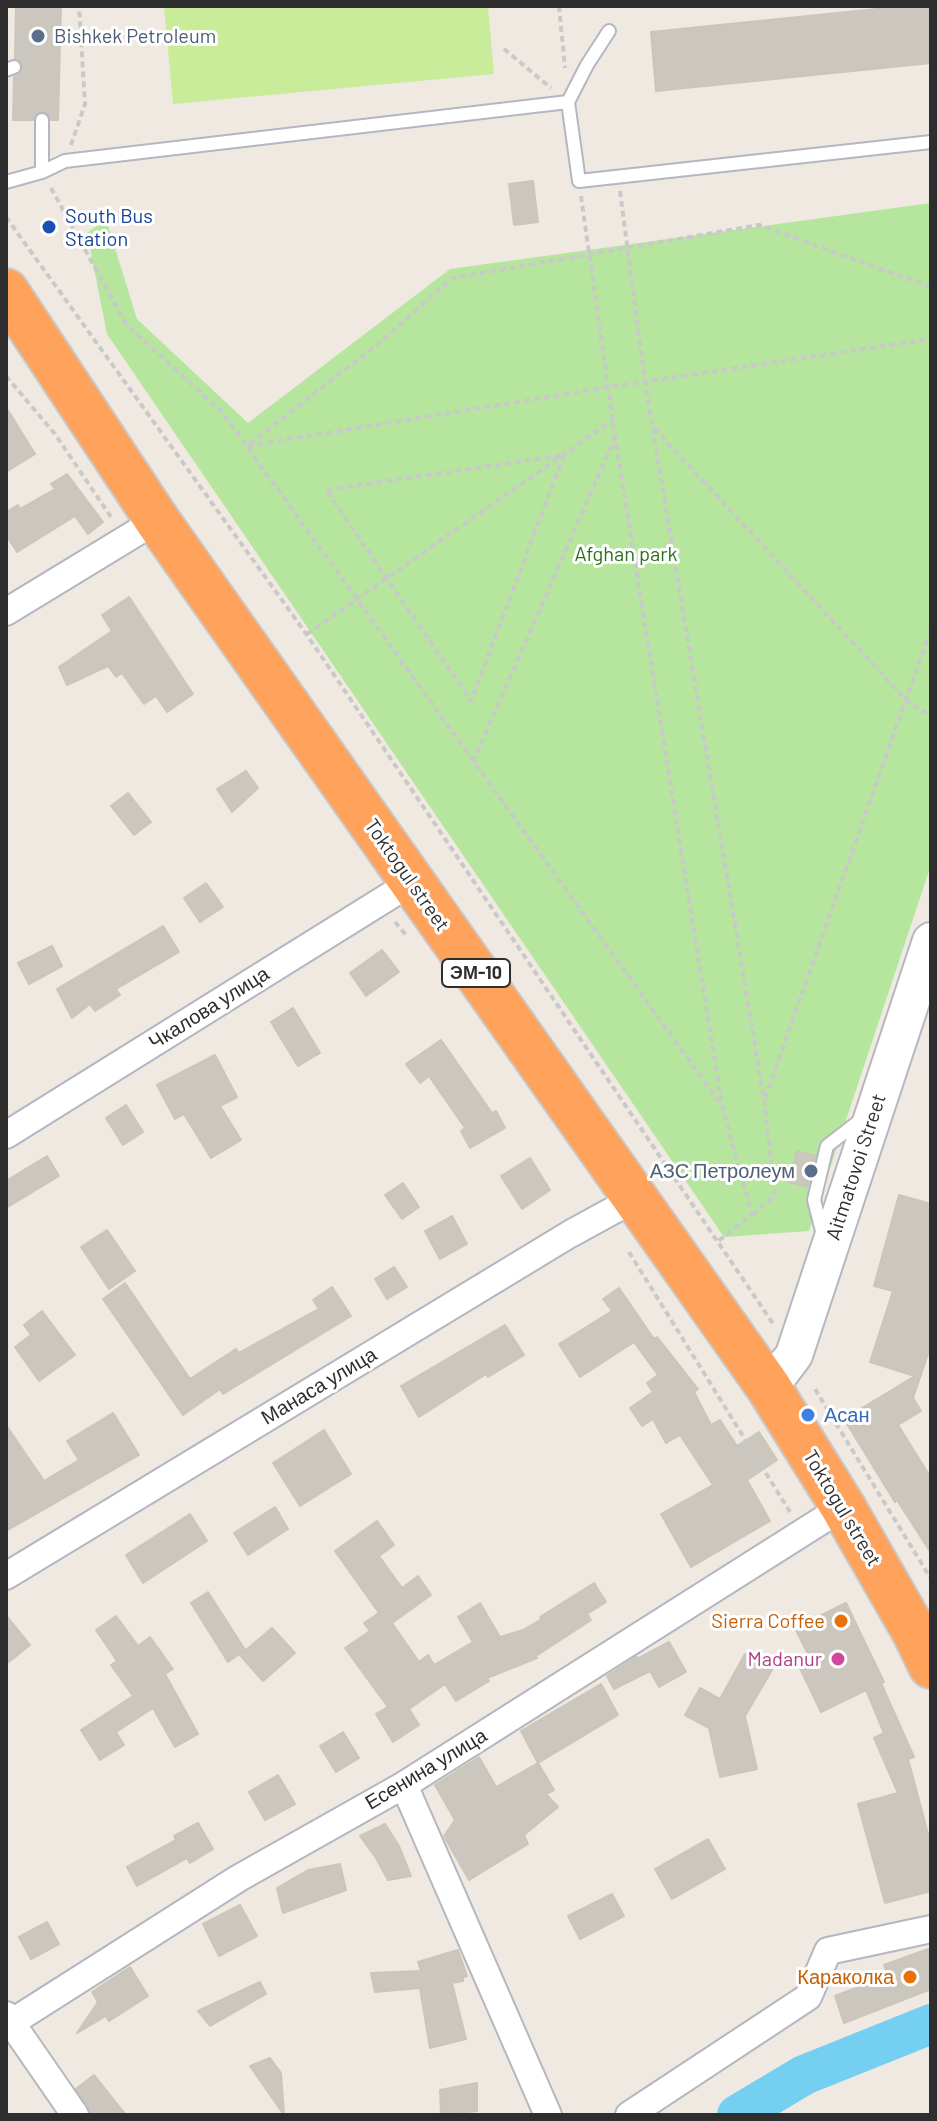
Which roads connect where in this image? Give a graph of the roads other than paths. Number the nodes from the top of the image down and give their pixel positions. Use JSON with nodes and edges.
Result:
{"nodes":[{"id":1,"x":609,"y":31,"type":"dead end"},
{"id":2,"x":568,"y":102,"type":"junction"},
{"id":3,"x":42,"y":120,"type":"dead end"},
{"id":4,"x":931,"y":142,"type":"edge"},
{"id":5,"x":42,"y":172,"type":"junction"},
{"id":6,"x":6,"y":182,"type":"edge"},
{"id":7,"x":6,"y":291,"type":"edge"},
{"id":8,"x":137,"y":522,"type":"junction"},
{"id":9,"x":6,"y":612,"type":"edge"},
{"id":10,"x":412,"y":882,"type":"junction"},
{"id":11,"x":931,"y":941,"type":"edge"},
{"id":12,"x":6,"y":1135,"type":"edge"},
{"id":13,"x":634,"y":1199,"type":"junction"},
{"id":14,"x":769,"y":1388,"type":"junction"},
{"id":15,"x":843,"y":1507,"type":"junction"},
{"id":16,"x":6,"y":1576,"type":"edge"},
{"id":17,"x":925,"y":1640,"type":"edge"},
{"id":18,"x":404,"y":1785,"type":"junction"},
{"id":19,"x":931,"y":1929,"type":"edge"},
{"id":20,"x":8,"y":2021,"type":"edge"},
{"id":21,"x":75,"y":2115,"type":"edge"},
{"id":22,"x":548,"y":2115,"type":"edge"},
{"id":23,"x":629,"y":2115,"type":"edge"}],
"edges":[{"from":1,"to":2,"type":"lane"},
{"from":2,"to":4,"type":"lane"},
{"from":2,"to":5,"type":"lane"},
{"from":3,"to":5,"type":"lane"},
{"from":5,"to":6,"type":"lane"},
{"from":7,"to":8,"type":"highway","name":"Toktogul street","number":"ЭМ-10"},
{"from":8,"to":9,"type":"street"},
{"from":8,"to":10,"type":"highway","name":"Toktogul street","number":"ЭМ-10"},
{"from":10,"to":12,"type":"street","name":"Чкалова улица"},
{"from":10,"to":13,"type":"highway","name":"Toktogul street","number":"ЭМ-10"},
{"from":11,"to":14,"type":"main road","name":"Aitmatovoi Street"},
{"from":13,"to":14,"type":"highway","name":"Toktogul street","number":"ЭМ-10"},
{"from":13,"to":16,"type":"street","name":"Манаса улица"},
{"from":14,"to":15,"type":"highway","name":"Toktogul street","number":"ЭМ-10"},
{"from":15,"to":17,"type":"highway","name":"Toktogul street","number":"ЭМ-10"},
{"from":15,"to":18,"type":"street","name":"Есенина улица"},
{"from":18,"to":20,"type":"street","name":"Есенина улица"},
{"from":18,"to":22,"type":"street"},
{"from":19,"to":23,"type":"street"},
{"from":20,"to":21,"type":"street"}]}
